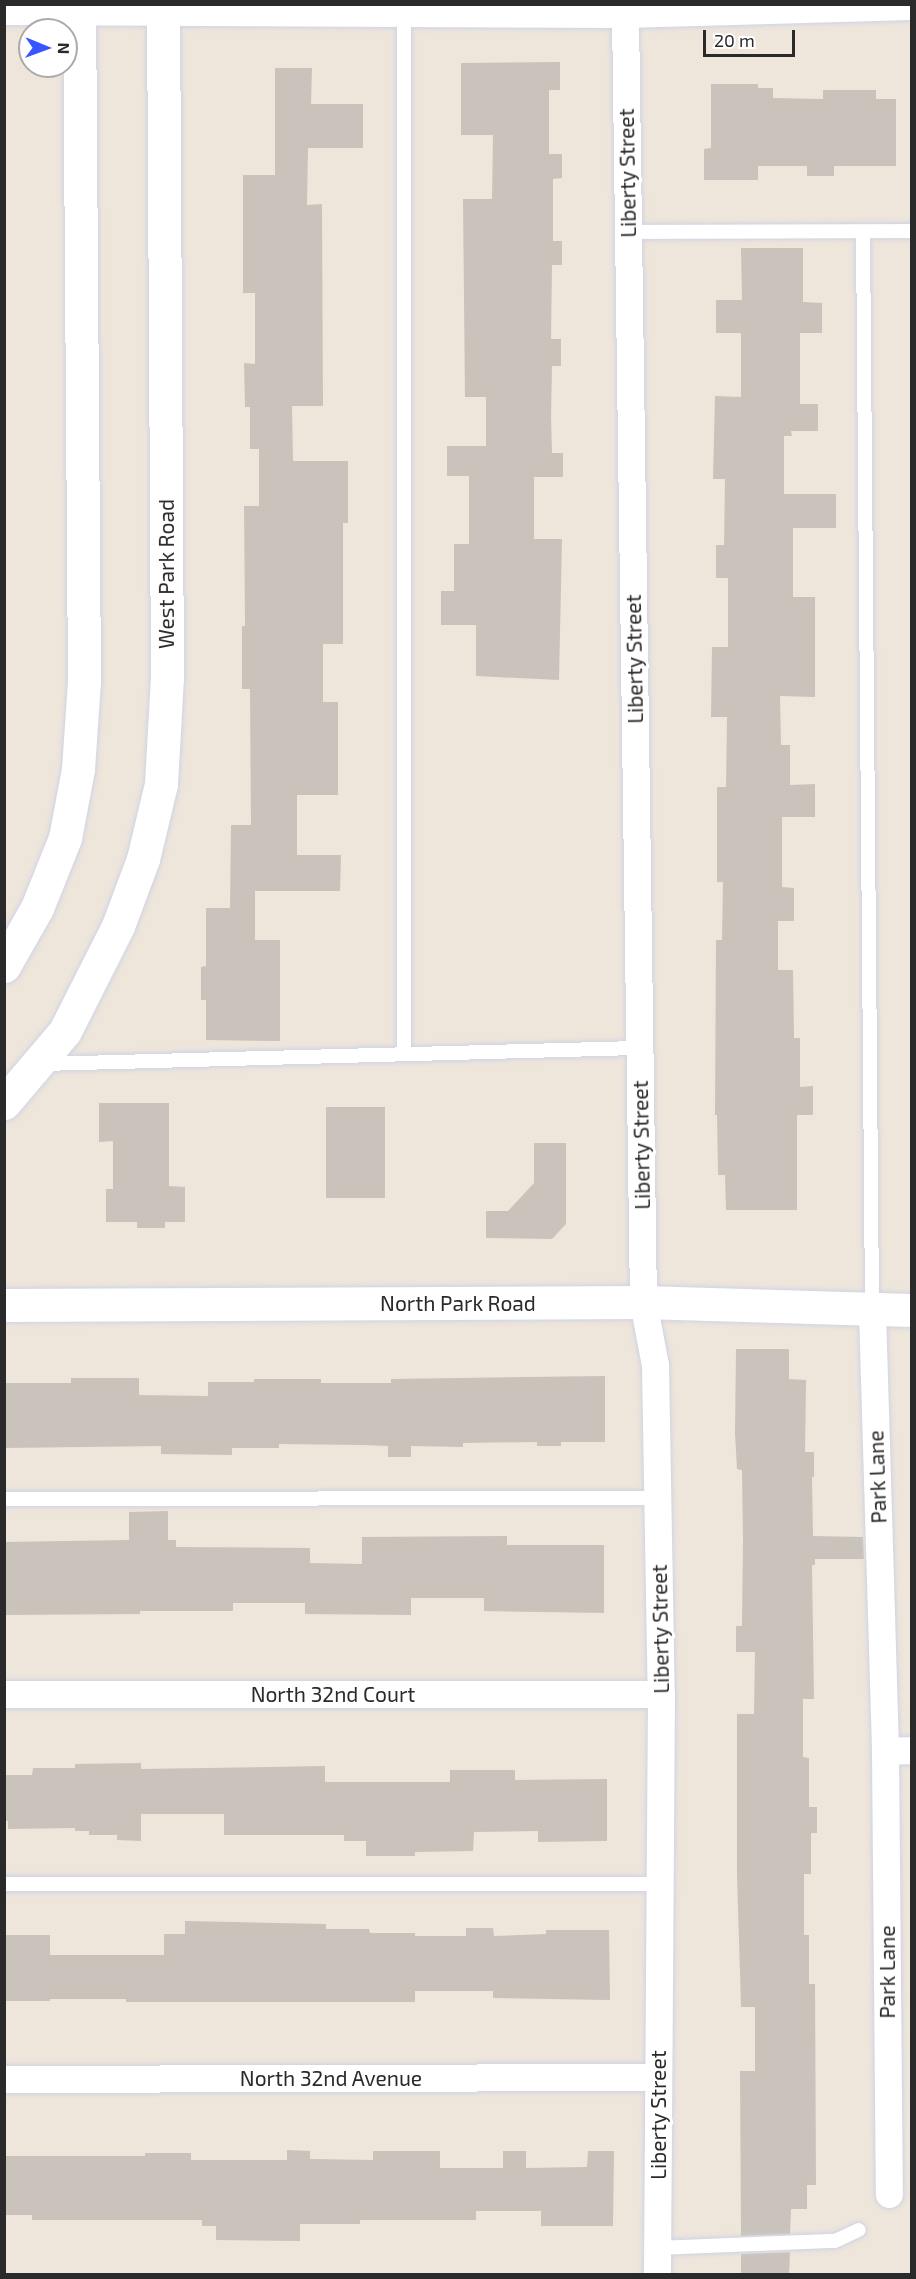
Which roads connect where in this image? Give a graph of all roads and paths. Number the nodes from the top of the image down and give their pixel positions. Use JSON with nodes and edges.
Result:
{"nodes":[{"id":1,"x":912,"y":6,"type":"edge"},
{"id":2,"x":80,"y":8,"type":"edge"},
{"id":3,"x":163,"y":8,"type":"edge"},
{"id":4,"x":404,"y":8,"type":"edge"},
{"id":5,"x":4,"y":11,"type":"edge"},
{"id":6,"x":625,"y":14,"type":"junction"},
{"id":7,"x":912,"y":231,"type":"edge"},
{"id":8,"x":628,"y":232,"type":"junction"},
{"id":9,"x":863,"y":232,"type":"junction"},
{"id":10,"x":4,"y":966,"type":"edge"},
{"id":11,"x":639,"y":1048,"type":"junction"},
{"id":12,"x":404,"y":1054,"type":"junction"},
{"id":13,"x":37,"y":1064,"type":"junction"},
{"id":14,"x":4,"y":1103,"type":"edge"},
{"id":15,"x":643,"y":1302,"type":"junction"},
{"id":16,"x":4,"y":1305,"type":"edge"},
{"id":17,"x":912,"y":1310,"type":"edge"},
{"id":18,"x":872,"y":1311,"type":"junction"},
{"id":19,"x":657,"y":1498,"type":"junction"},
{"id":20,"x":4,"y":1499,"type":"edge"},
{"id":21,"x":4,"y":1694,"type":"edge"},
{"id":22,"x":661,"y":1694,"type":"junction"},
{"id":23,"x":912,"y":1750,"type":"edge"},
{"id":24,"x":885,"y":1751,"type":"junction"},
{"id":25,"x":4,"y":1884,"type":"edge"},
{"id":26,"x":659,"y":1884,"type":"junction"},
{"id":27,"x":658,"y":2077,"type":"junction"},
{"id":28,"x":4,"y":2079,"type":"edge"},
{"id":29,"x":889,"y":2194,"type":"dead end"},
{"id":30,"x":859,"y":2230,"type":"dead end"},
{"id":31,"x":657,"y":2248,"type":"junction"},
{"id":32,"x":657,"y":2274,"type":"edge"}],
"edges":[{"from":1,"to":6,"type":"street"},
{"from":2,"to":3,"type":"street"},
{"from":2,"to":5,"type":"street"},
{"from":2,"to":10,"type":"street"},
{"from":3,"to":4,"type":"street"},
{"from":3,"to":13,"type":"street","name":"West Park Road"},
{"from":4,"to":6,"type":"street"},
{"from":4,"to":12,"type":"lane"},
{"from":6,"to":8,"type":"street","name":"Liberty Street"},
{"from":7,"to":9,"type":"lane"},
{"from":8,"to":9,"type":"lane"},
{"from":8,"to":11,"type":"street","name":"Liberty Street"},
{"from":9,"to":18,"type":"lane"},
{"from":11,"to":12,"type":"lane"},
{"from":11,"to":15,"type":"street","name":"Liberty Street"},
{"from":12,"to":13,"type":"lane"},
{"from":13,"to":14,"type":"street","name":"West Park Road"},
{"from":15,"to":16,"type":"street","name":"North Park Road"},
{"from":15,"to":18,"type":"street","name":"North Park Road"},
{"from":15,"to":19,"type":"street","name":"Liberty Street"},
{"from":17,"to":18,"type":"street","name":"North Park Road"},
{"from":18,"to":24,"type":"street","name":"Park Lane"},
{"from":19,"to":20,"type":"lane"},
{"from":19,"to":22,"type":"street","name":"Liberty Street"},
{"from":21,"to":22,"type":"street","name":"North 32nd Court"},
{"from":22,"to":26,"type":"street","name":"Liberty Street"},
{"from":23,"to":24,"type":"street"},
{"from":24,"to":29,"type":"street","name":"Park Lane"},
{"from":25,"to":26,"type":"lane"},
{"from":26,"to":27,"type":"street","name":"Liberty Street"},
{"from":27,"to":28,"type":"street","name":"North 32nd Avenue"},
{"from":27,"to":31,"type":"street","name":"Liberty Street"},
{"from":30,"to":31,"type":"lane"},
{"from":31,"to":32,"type":"street","name":"Liberty Street"}]}
